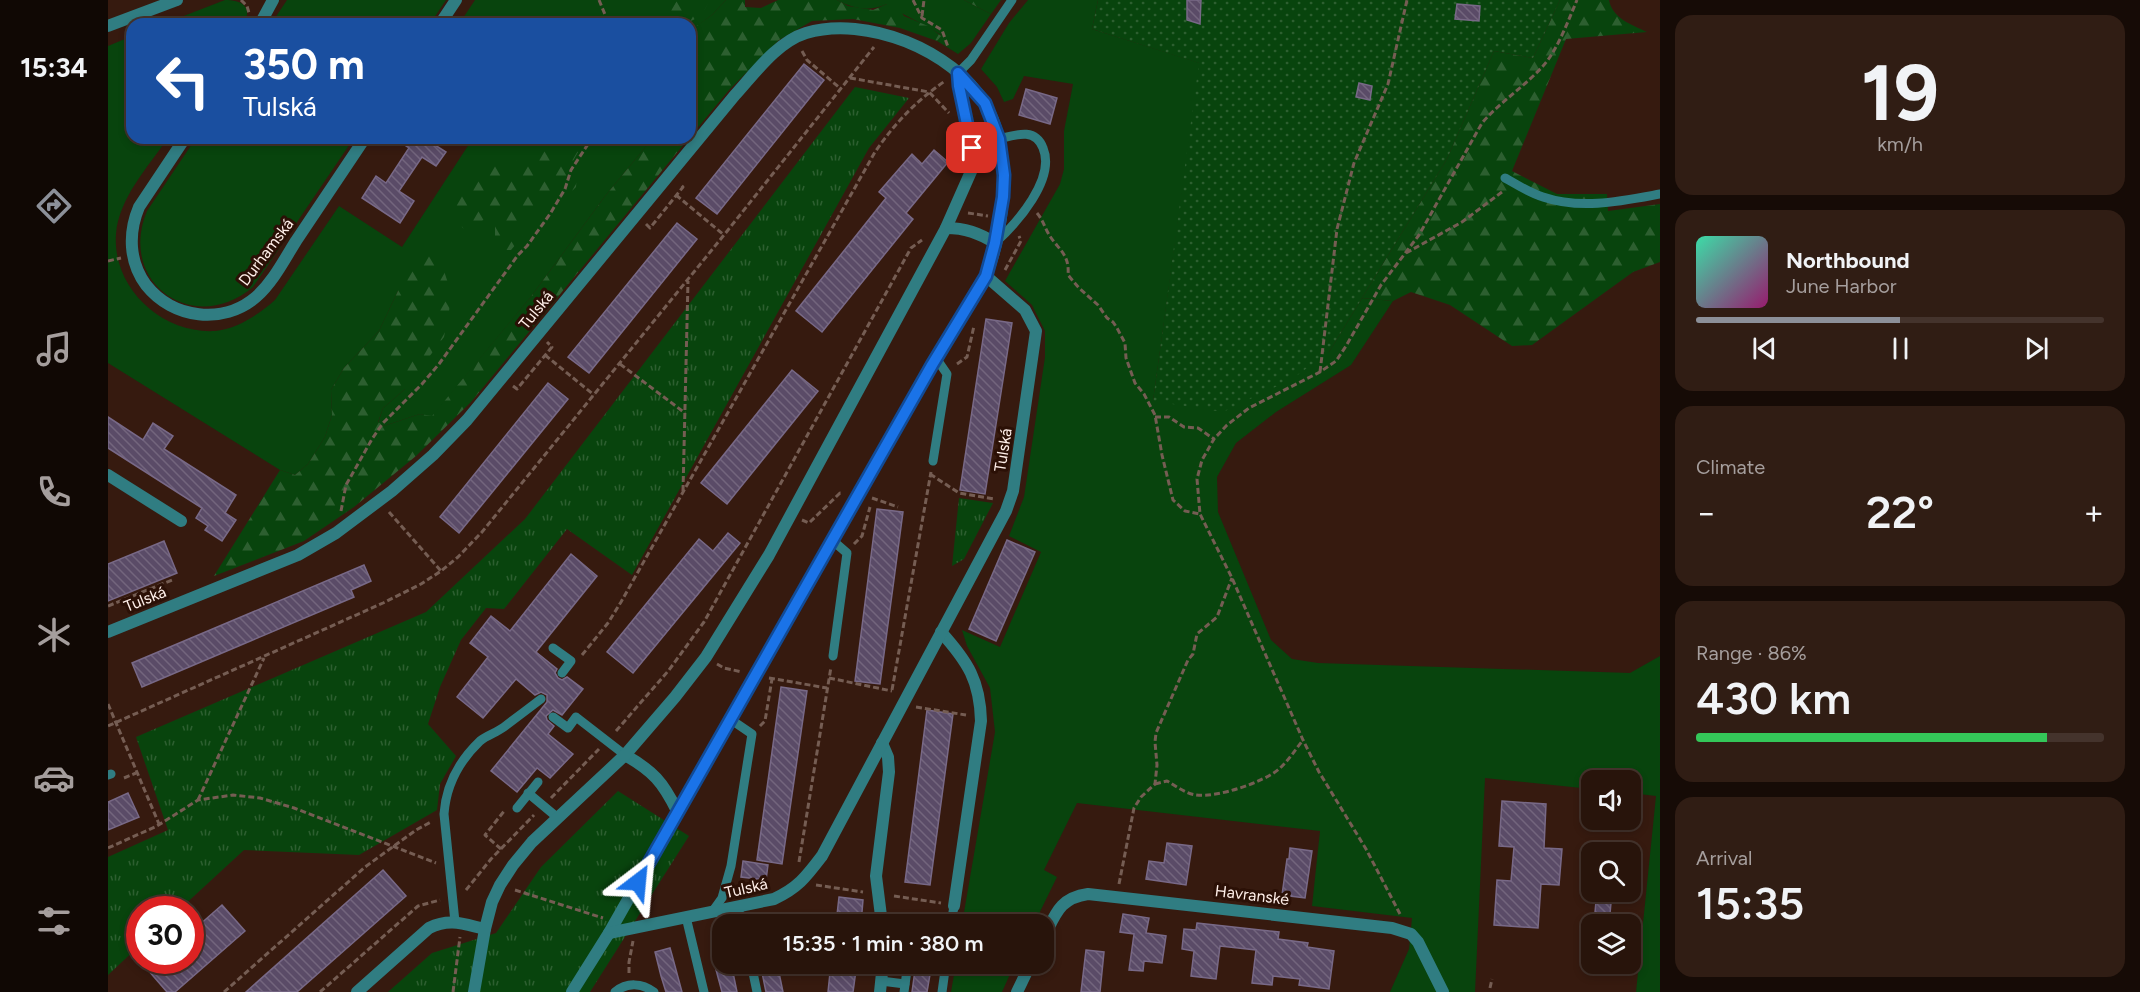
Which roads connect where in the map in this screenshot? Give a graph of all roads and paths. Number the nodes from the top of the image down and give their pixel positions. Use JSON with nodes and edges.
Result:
{"nodes":[{"id":1,"x":177,"y":0,"type":"edge"},
{"id":2,"x":241,"y":0,"type":"edge"},
{"id":3,"x":273,"y":0,"type":"edge"},
{"id":4,"x":456,"y":0,"type":"edge"},
{"id":5,"x":599,"y":0,"type":"edge"},
{"id":6,"x":913,"y":0,"type":"edge"},
{"id":7,"x":924,"y":0,"type":"edge"},
{"id":8,"x":1012,"y":0,"type":"edge"},
{"id":9,"x":1407,"y":0,"type":"edge"},
{"id":10,"x":1577,"y":0,"type":"edge"},
{"id":11,"x":249,"y":13,"type":"dead end"},
{"id":12,"x":129,"y":18,"type":"edge"},
{"id":13,"x":264,"y":18,"type":"edge"},
{"id":14,"x":444,"y":18,"type":"edge"},
{"id":15,"x":606,"y":18,"type":"edge"},
{"id":16,"x":922,"y":18,"type":"junction"},
{"id":17,"x":126,"y":19,"type":"edge"},
{"id":18,"x":108,"y":26,"type":"edge"},
{"id":19,"x":884,"y":35,"type":"junction"},
{"id":20,"x":786,"y":44,"type":"junction"},
{"id":21,"x":958,"y":73,"type":"junction"},
{"id":22,"x":849,"y":78,"type":"junction"},
{"id":23,"x":841,"y":89,"type":"junction"},
{"id":24,"x":929,"y":92,"type":"junction"},
{"id":25,"x":950,"y":114,"type":"dead end"},
{"id":26,"x":999,"y":139,"type":"junction"},
{"id":27,"x":696,"y":142,"type":"edge"},
{"id":28,"x":181,"y":144,"type":"edge"},
{"id":29,"x":361,"y":144,"type":"edge"},
{"id":30,"x":588,"y":144,"type":"edge"},
{"id":31,"x":695,"y":144,"type":"edge"},
{"id":32,"x":973,"y":167,"type":"junction"},
{"id":33,"x":1505,"y":178,"type":"dead end"},
{"id":34,"x":683,"y":187,"type":"dead end"},
{"id":35,"x":1522,"y":187,"type":"junction"},
{"id":36,"x":1660,"y":194,"type":"edge"},
{"id":37,"x":676,"y":195,"type":"junction"},
{"id":38,"x":1030,"y":201,"type":"junction"},
{"id":39,"x":963,"y":212,"type":"dead end"},
{"id":40,"x":990,"y":216,"type":"dead end"},
{"id":41,"x":1014,"y":226,"type":"junction"},
{"id":42,"x":650,"y":228,"type":"dead end"},
{"id":43,"x":946,"y":228,"type":"junction"},
{"id":44,"x":724,"y":235,"type":"junction"},
{"id":45,"x":924,"y":238,"type":"dead end"},
{"id":46,"x":995,"y":243,"type":"junction"},
{"id":47,"x":1405,"y":254,"type":"junction"},
{"id":48,"x":121,"y":258,"type":"dead end"},
{"id":49,"x":108,"y":261,"type":"edge"},
{"id":50,"x":1003,"y":274,"type":"dead end"},
{"id":51,"x":986,"y":276,"type":"junction"},
{"id":52,"x":688,"y":280,"type":"junction"},
{"id":53,"x":975,"y":317,"type":"dead end"},
{"id":54,"x":552,"y":346,"type":"dead end"},
{"id":55,"x":545,"y":355,"type":"junction"},
{"id":56,"x":936,"y":358,"type":"junction"},
{"id":57,"x":620,"y":364,"type":"junction"},
{"id":58,"x":945,"y":372,"type":"junction"},
{"id":59,"x":1320,"y":372,"type":"junction"},
{"id":60,"x":517,"y":388,"type":"dead end"},
{"id":61,"x":594,"y":395,"type":"junction"},
{"id":62,"x":685,"y":413,"type":"junction"},
{"id":63,"x":1155,"y":417,"type":"junction"},
{"id":64,"x":1214,"y":440,"type":"junction"},
{"id":65,"x":933,"y":461,"type":"joint"},
{"id":66,"x":930,"y":474,"type":"junction"},
{"id":67,"x":108,"y":475,"type":"edge"},
{"id":68,"x":683,"y":492,"type":"junction"},
{"id":69,"x":857,"y":496,"type":"junction"},
{"id":70,"x":872,"y":498,"type":"junction"},
{"id":71,"x":999,"y":500,"type":"dead end"},
{"id":72,"x":898,"y":507,"type":"dead end"},
{"id":73,"x":388,"y":511,"type":"dead end"},
{"id":74,"x":1200,"y":514,"type":"junction"},
{"id":75,"x":181,"y":521,"type":"dead end"},
{"id":76,"x":787,"y":521,"type":"junction"},
{"id":77,"x":336,"y":533,"type":"junction"},
{"id":78,"x":832,"y":540,"type":"junction"},
{"id":79,"x":847,"y":553,"type":"junction"},
{"id":80,"x":441,"y":571,"type":"junction"},
{"id":81,"x":1232,"y":578,"type":"junction"},
{"id":82,"x":172,"y":580,"type":"dead end"},
{"id":83,"x":108,"y":606,"type":"edge"},
{"id":84,"x":108,"y":632,"type":"edge"},
{"id":85,"x":941,"y":632,"type":"junction"},
{"id":86,"x":553,"y":648,"type":"dead end"},
{"id":87,"x":832,"y":656,"type":"joint"},
{"id":88,"x":264,"y":657,"type":"junction"},
{"id":89,"x":571,"y":661,"type":"junction"},
{"id":90,"x":562,"y":673,"type":"dead end"},
{"id":91,"x":772,"y":678,"type":"dead end"},
{"id":92,"x":829,"y":678,"type":"junction"},
{"id":93,"x":892,"y":691,"type":"junction"},
{"id":94,"x":891,"y":698,"type":"dead end"},
{"id":95,"x":541,"y":699,"type":"dead end"},
{"id":96,"x":108,"y":705,"type":"edge"},
{"id":97,"x":903,"y":705,"type":"junction"},
{"id":98,"x":967,"y":715,"type":"dead end"},
{"id":99,"x":553,"y":717,"type":"dead end"},
{"id":100,"x":730,"y":719,"type":"junction"},
{"id":101,"x":116,"y":723,"type":"junction"},
{"id":102,"x":108,"y":726,"type":"edge"},
{"id":103,"x":752,"y":734,"type":"junction"},
{"id":104,"x":1302,"y":740,"type":"junction"},
{"id":105,"x":607,"y":741,"type":"junction"},
{"id":106,"x":882,"y":743,"type":"junction"},
{"id":107,"x":625,"y":754,"type":"junction"},
{"id":108,"x":538,"y":782,"type":"dead end"},
{"id":109,"x":1155,"y":784,"type":"junction"},
{"id":110,"x":528,"y":793,"type":"junction"},
{"id":111,"x":198,"y":800,"type":"junction"},
{"id":112,"x":543,"y":806,"type":"junction"},
{"id":113,"x":517,"y":808,"type":"dead end"},
{"id":114,"x":677,"y":811,"type":"junction"},
{"id":115,"x":558,"y":818,"type":"junction"},
{"id":116,"x":438,"y":819,"type":"dead end"},
{"id":117,"x":498,"y":819,"type":"dead end"},
{"id":118,"x":159,"y":825,"type":"junction"},
{"id":119,"x":393,"y":846,"type":"junction"},
{"id":120,"x":108,"y":848,"type":"edge"},
{"id":121,"x":501,"y":849,"type":"junction"},
{"id":122,"x":516,"y":861,"type":"junction"},
{"id":123,"x":440,"y":864,"type":"dead end"},
{"id":124,"x":797,"y":869,"type":"dead end"},
{"id":125,"x":477,"y":876,"type":"junction"},
{"id":126,"x":484,"y":879,"type":"dead end"},
{"id":127,"x":1118,"y":886,"type":"dead end"},
{"id":128,"x":826,"y":887,"type":"dead end"},
{"id":129,"x":509,"y":889,"type":"dead end"},
{"id":130,"x":847,"y":890,"type":"dead end"},
{"id":131,"x":461,"y":896,"type":"dead end"},
{"id":132,"x":895,"y":897,"type":"dead end"},
{"id":133,"x":444,"y":898,"type":"dead end"},
{"id":134,"x":927,"y":902,"type":"dead end"},
{"id":135,"x":954,"y":906,"type":"joint"},
{"id":136,"x":738,"y":907,"type":"junction"},
{"id":137,"x":712,"y":912,"type":"junction"},
{"id":138,"x":740,"y":914,"type":"edge"},
{"id":139,"x":881,"y":914,"type":"edge"},
{"id":140,"x":953,"y":914,"type":"edge"},
{"id":141,"x":686,"y":917,"type":"junction"},
{"id":142,"x":1054,"y":917,"type":"edge"},
{"id":143,"x":605,"y":918,"type":"dead end"},
{"id":144,"x":459,"y":923,"type":"junction"},
{"id":145,"x":485,"y":929,"type":"junction"},
{"id":146,"x":609,"y":933,"type":"junction"},
{"id":147,"x":1411,"y":934,"type":"junction"},
{"id":148,"x":634,"y":940,"type":"dead end"},
{"id":149,"x":629,"y":962,"type":"dead end"},
{"id":150,"x":753,"y":974,"type":"edge"},
{"id":151,"x":944,"y":974,"type":"edge"},
{"id":152,"x":1026,"y":974,"type":"edge"},
{"id":153,"x":1492,"y":979,"type":"dead end"},
{"id":154,"x":880,"y":986,"type":"edge"},
{"id":155,"x":904,"y":988,"type":"edge"},
{"id":156,"x":1490,"y":988,"type":"dead end"},
{"id":157,"x":224,"y":992,"type":"edge"},
{"id":158,"x":320,"y":992,"type":"edge"},
{"id":159,"x":357,"y":992,"type":"edge"},
{"id":160,"x":453,"y":992,"type":"edge"},
{"id":161,"x":474,"y":992,"type":"edge"},
{"id":162,"x":572,"y":992,"type":"edge"},
{"id":163,"x":615,"y":992,"type":"edge"},
{"id":164,"x":654,"y":992,"type":"edge"},
{"id":165,"x":704,"y":992,"type":"edge"},
{"id":166,"x":757,"y":992,"type":"edge"},
{"id":167,"x":942,"y":992,"type":"edge"},
{"id":168,"x":1017,"y":992,"type":"edge"},
{"id":169,"x":1443,"y":992,"type":"edge"}],
"edges":[{"from":1,"to":12,"type":"street"},
{"from":2,"to":11,"type":"path"},
{"from":3,"to":13,"type":"street"},
{"from":4,"to":14,"type":"street"},
{"from":5,"to":15,"type":"path"},
{"from":6,"to":16,"type":"path"},
{"from":7,"to":16,"type":"path"},
{"from":8,"to":21,"type":"lane"},
{"from":9,"to":59,"type":"path"},
{"from":10,"to":47,"type":"path"},
{"from":16,"to":21,"type":"path"},
{"from":17,"to":18,"type":"street"},
{"from":19,"to":20,"type":"street","name":"Tulská"},
{"from":19,"to":21,"type":"street","name":"Tulská"},
{"from":19,"to":22,"type":"path"},
{"from":20,"to":23,"type":"path"},
{"from":20,"to":27,"type":"street","name":"Tulská"},
{"from":21,"to":24,"type":"path"},
{"from":21,"to":26,"type":"street","name":"Tulská"},
{"from":21,"to":32,"type":"street"},
{"from":22,"to":23,"type":"path"},
{"from":22,"to":24,"type":"path"},
{"from":23,"to":44,"type":"path"},
{"from":24,"to":25,"type":"path"},
{"from":24,"to":68,"type":"path"},
{"from":26,"to":32,"type":"street"},
{"from":26,"to":38,"type":"lane"},
{"from":26,"to":46,"type":"street","name":"Tulská"},
{"from":28,"to":29,"type":"street","name":"Durhamská"},
{"from":30,"to":77,"type":"path"},
{"from":31,"to":77,"type":"street","name":"Tulská"},
{"from":32,"to":43,"type":"street"},
{"from":33,"to":35,"type":"lane"},
{"from":34,"to":37,"type":"path"},
{"from":35,"to":36,"type":"lane"},
{"from":35,"to":47,"type":"path"},
{"from":37,"to":42,"type":"path"},
{"from":37,"to":44,"type":"path"},
{"from":38,"to":41,"type":"lane"},
{"from":38,"to":63,"type":"path"},
{"from":39,"to":40,"type":"path"},
{"from":41,"to":46,"type":"lane"},
{"from":41,"to":50,"type":"path"},
{"from":43,"to":46,"type":"street"},
{"from":43,"to":76,"type":"street"},
{"from":44,"to":52,"type":"path"},
{"from":45,"to":105,"type":"path"},
{"from":46,"to":51,"type":"street","name":"Tulská"},
{"from":47,"to":59,"type":"path"},
{"from":48,"to":49,"type":"path"},
{"from":51,"to":56,"type":"street","name":"Tulská"},
{"from":51,"to":85,"type":"street","name":"Tulská"},
{"from":52,"to":57,"type":"path"},
{"from":52,"to":62,"type":"path"},
{"from":53,"to":58,"type":"path"},
{"from":54,"to":55,"type":"path"},
{"from":55,"to":60,"type":"path"},
{"from":55,"to":61,"type":"path"},
{"from":56,"to":58,"type":"lane"},
{"from":56,"to":69,"type":"street","name":"Tulská"},
{"from":57,"to":61,"type":"path"},
{"from":57,"to":62,"type":"path"},
{"from":58,"to":65,"type":"lane"},
{"from":59,"to":64,"type":"path"},
{"from":61,"to":80,"type":"path"},
{"from":62,"to":68,"type":"path"},
{"from":63,"to":64,"type":"path"},
{"from":63,"to":74,"type":"path"},
{"from":64,"to":74,"type":"path"},
{"from":65,"to":66,"type":"path"},
{"from":66,"to":71,"type":"path"},
{"from":66,"to":93,"type":"path"},
{"from":67,"to":75,"type":"street"},
{"from":68,"to":89,"type":"path"},
{"from":69,"to":70,"type":"path"},
{"from":69,"to":76,"type":"path"},
{"from":69,"to":78,"type":"street","name":"Tulská"},
{"from":70,"to":72,"type":"path"},
{"from":70,"to":79,"type":"path"},
{"from":73,"to":80,"type":"path"},
{"from":74,"to":81,"type":"path"},
{"from":76,"to":107,"type":"street"},
{"from":77,"to":84,"type":"street","name":"Tulská"},
{"from":78,"to":79,"type":"lane"},
{"from":78,"to":100,"type":"street","name":"Tulská"},
{"from":79,"to":87,"type":"lane"},
{"from":80,"to":88,"type":"path"},
{"from":81,"to":104,"type":"path"},
{"from":81,"to":109,"type":"path"},
{"from":82,"to":83,"type":"path"},
{"from":85,"to":97,"type":"street","name":"Tulská"},
{"from":85,"to":135,"type":"street"},
{"from":86,"to":89,"type":"lane"},
{"from":87,"to":92,"type":"path"},
{"from":88,"to":101,"type":"path"},
{"from":88,"to":111,"type":"path"},
{"from":89,"to":90,"type":"lane"},
{"from":91,"to":103,"type":"path"},
{"from":92,"to":93,"type":"path"},
{"from":92,"to":124,"type":"path"},
{"from":93,"to":94,"type":"path"},
{"from":95,"to":144,"type":"lane"},
{"from":96,"to":101,"type":"path"},
{"from":97,"to":98,"type":"path"},
{"from":97,"to":106,"type":"street","name":"Tulská"},
{"from":99,"to":105,"type":"lane"},
{"from":100,"to":103,"type":"lane"},
{"from":100,"to":114,"type":"street","name":"Tulská"},
{"from":101,"to":102,"type":"path"},
{"from":101,"to":118,"type":"path"},
{"from":103,"to":137,"type":"lane","name":"Tulská"},
{"from":104,"to":109,"type":"path"},
{"from":104,"to":147,"type":"path"},
{"from":105,"to":107,"type":"lane"},
{"from":105,"to":112,"type":"path"},
{"from":106,"to":136,"type":"street","name":"Tulská"},
{"from":106,"to":139,"type":"street"},
{"from":107,"to":114,"type":"street"},
{"from":107,"to":115,"type":"street"},
{"from":108,"to":110,"type":"lane"},
{"from":109,"to":127,"type":"path"},
{"from":110,"to":112,"type":"lane"},
{"from":110,"to":113,"type":"lane"},
{"from":111,"to":118,"type":"path"},
{"from":111,"to":119,"type":"path"},
{"from":112,"to":115,"type":"lane"},
{"from":112,"to":121,"type":"path"},
{"from":114,"to":146,"type":"street","name":"Tulská"},
{"from":115,"to":122,"type":"street"},
{"from":116,"to":119,"type":"path"},
{"from":117,"to":121,"type":"path"},
{"from":118,"to":120,"type":"path"},
{"from":119,"to":123,"type":"path"},
{"from":119,"to":157,"type":"path"},
{"from":121,"to":122,"type":"path"},
{"from":121,"to":125,"type":"path"},
{"from":122,"to":145,"type":"street"},
{"from":125,"to":126,"type":"path"},
{"from":125,"to":131,"type":"path"},
{"from":128,"to":130,"type":"path"},
{"from":129,"to":143,"type":"path"},
{"from":132,"to":134,"type":"path"},
{"from":133,"to":158,"type":"path"},
{"from":135,"to":140,"type":"lane"},
{"from":136,"to":137,"type":"street","name":"Tulská"},
{"from":136,"to":138,"type":"lane"},
{"from":137,"to":141,"type":"street","name":"Tulská"},
{"from":141,"to":146,"type":"street","name":"Tulská"},
{"from":141,"to":165,"type":"lane"},
{"from":142,"to":147,"type":"street","name":"Havranské"},
{"from":144,"to":145,"type":"street"},
{"from":144,"to":159,"type":"street"},
{"from":144,"to":160,"type":"path"},
{"from":145,"to":161,"type":"street"},
{"from":146,"to":162,"type":"street","name":"Tulská"},
{"from":147,"to":169,"type":"street"},
{"from":148,"to":149,"type":"path"},
{"from":150,"to":166,"type":"lane"},
{"from":151,"to":167,"type":"lane"},
{"from":152,"to":168,"type":"street"},
{"from":153,"to":156,"type":"path"},
{"from":154,"to":155,"type":"lane"},
{"from":163,"to":164,"type":"lane"}]}
